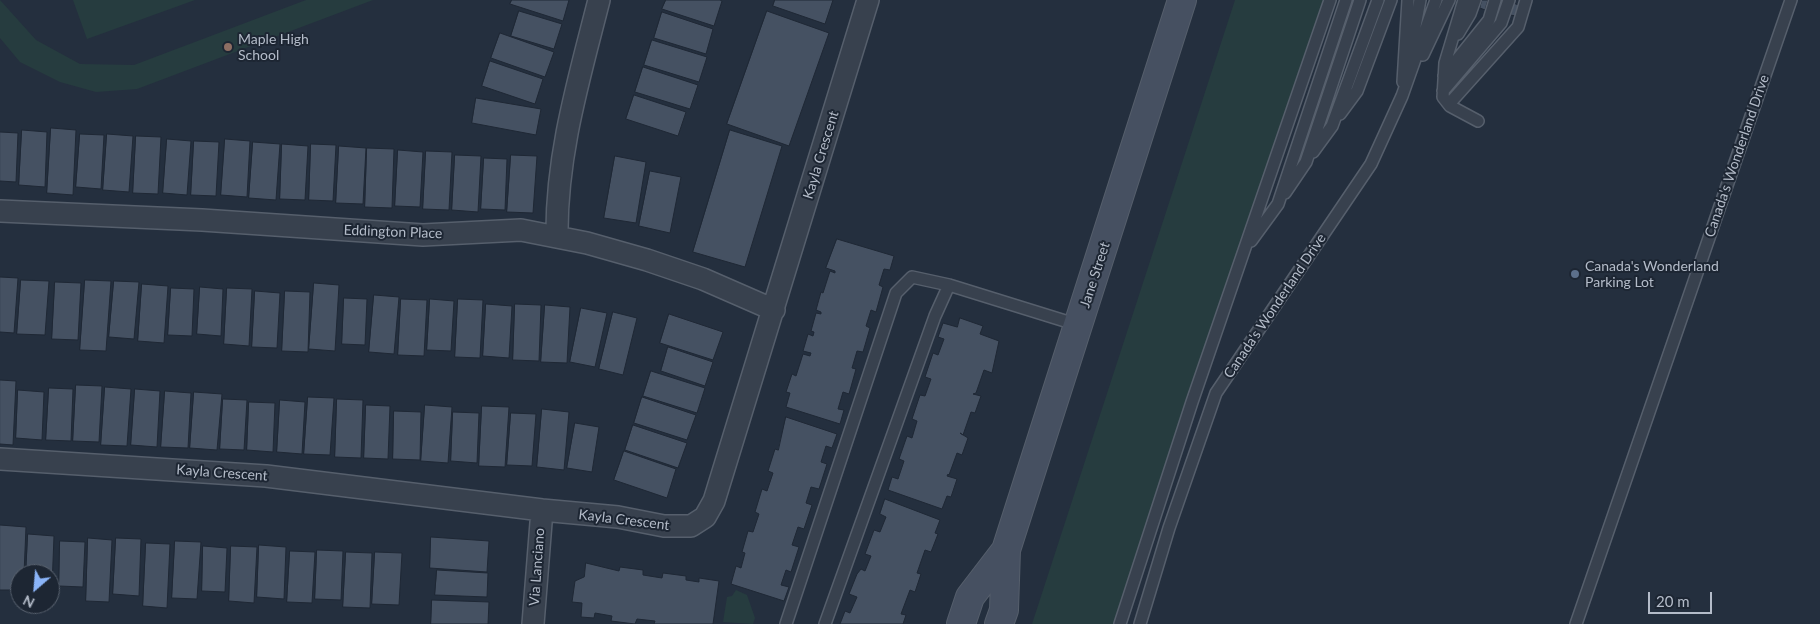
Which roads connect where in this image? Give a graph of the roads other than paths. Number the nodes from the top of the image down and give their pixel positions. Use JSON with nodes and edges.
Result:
{"nodes":[{"id":1,"x":599,"y":0,"type":"edge"},
{"id":2,"x":868,"y":0,"type":"edge"},
{"id":3,"x":1182,"y":0,"type":"edge"},
{"id":4,"x":1330,"y":0,"type":"edge"},
{"id":5,"x":1346,"y":0,"type":"edge"},
{"id":6,"x":1360,"y":0,"type":"edge"},
{"id":7,"x":1378,"y":0,"type":"edge"},
{"id":8,"x":1391,"y":0,"type":"edge"},
{"id":9,"x":1408,"y":0,"type":"edge"},
{"id":10,"x":1420,"y":0,"type":"edge"},
{"id":11,"x":1436,"y":0,"type":"edge"},
{"id":12,"x":1449,"y":0,"type":"edge"},
{"id":13,"x":1464,"y":0,"type":"edge"},
{"id":14,"x":1475,"y":0,"type":"edge"},
{"id":15,"x":1495,"y":0,"type":"edge"},
{"id":16,"x":1509,"y":0,"type":"edge"},
{"id":17,"x":1526,"y":0,"type":"edge"},
{"id":18,"x":1791,"y":0,"type":"edge"},
{"id":19,"x":1450,"y":46,"type":"junction"},
{"id":20,"x":1444,"y":76,"type":"junction"},
{"id":21,"x":1444,"y":91,"type":"junction"},
{"id":22,"x":1402,"y":96,"type":"junction"},
{"id":23,"x":1449,"y":104,"type":"junction"},
{"id":24,"x":1478,"y":121,"type":"dead end"},
{"id":25,"x":1332,"y":126,"type":"junction"},
{"id":26,"x":1306,"y":162,"type":"junction"},
{"id":27,"x":1278,"y":204,"type":"junction"},
{"id":28,"x":0,"y":211,"type":"edge"},
{"id":29,"x":557,"y":237,"type":"junction"},
{"id":30,"x":1244,"y":252,"type":"junction"},
{"id":31,"x":949,"y":285,"type":"junction"},
{"id":32,"x":774,"y":310,"type":"junction"},
{"id":33,"x":1078,"y":325,"type":"junction"},
{"id":34,"x":0,"y":459,"type":"edge"},
{"id":35,"x":542,"y":510,"type":"junction"},
{"id":36,"x":1006,"y":550,"type":"junction"},
{"id":37,"x":533,"y":624,"type":"edge"},
{"id":38,"x":786,"y":624,"type":"edge"},
{"id":39,"x":825,"y":624,"type":"edge"},
{"id":40,"x":961,"y":624,"type":"edge"},
{"id":41,"x":999,"y":624,"type":"edge"},
{"id":42,"x":1120,"y":624,"type":"edge"},
{"id":43,"x":1140,"y":624,"type":"edge"},
{"id":44,"x":1576,"y":624,"type":"edge"}],
"edges":[{"from":1,"to":29,"type":"street"},
{"from":2,"to":32,"type":"street","name":"Kayla Crescent"},
{"from":3,"to":33,"type":"main road","name":"Jane Street"},
{"from":4,"to":30,"type":"lane"},
{"from":5,"to":27,"type":"lane"},
{"from":6,"to":26,"type":"lane"},
{"from":7,"to":25,"type":"lane"},
{"from":8,"to":25,"type":"lane"},
{"from":9,"to":22,"type":"lane"},
{"from":10,"to":22,"type":"lane"},
{"from":11,"to":22,"type":"lane","name":"Canada's Wonderland Drive"},
{"from":12,"to":22,"type":"lane"},
{"from":13,"to":19,"type":"lane"},
{"from":14,"to":19,"type":"lane"},
{"from":15,"to":20,"type":"lane"},
{"from":16,"to":21,"type":"lane"},
{"from":17,"to":23,"type":"lane"},
{"from":18,"to":44,"type":"lane","name":"Canada's Wonderland Drive"},
{"from":19,"to":20,"type":"lane"},
{"from":20,"to":21,"type":"lane"},
{"from":21,"to":23,"type":"lane"},
{"from":22,"to":43,"type":"lane","name":"Canada's Wonderland Drive"},
{"from":23,"to":24,"type":"lane"},
{"from":25,"to":26,"type":"lane"},
{"from":26,"to":27,"type":"lane"},
{"from":27,"to":30,"type":"lane"},
{"from":28,"to":29,"type":"street","name":"Eddington Place"},
{"from":29,"to":32,"type":"street","name":"Eddington Place"},
{"from":30,"to":42,"type":"lane"},
{"from":31,"to":33,"type":"lane"},
{"from":31,"to":38,"type":"lane"},
{"from":31,"to":39,"type":"lane"},
{"from":32,"to":35,"type":"street","name":"Kayla Crescent"},
{"from":33,"to":36,"type":"main road","name":"Jane Street"},
{"from":34,"to":35,"type":"street","name":"Kayla Crescent"},
{"from":35,"to":37,"type":"street","name":"Via Lanciano"},
{"from":36,"to":40,"type":"main road","name":"Jane Street"},
{"from":36,"to":41,"type":"main road","name":"Jane Street"}]}
